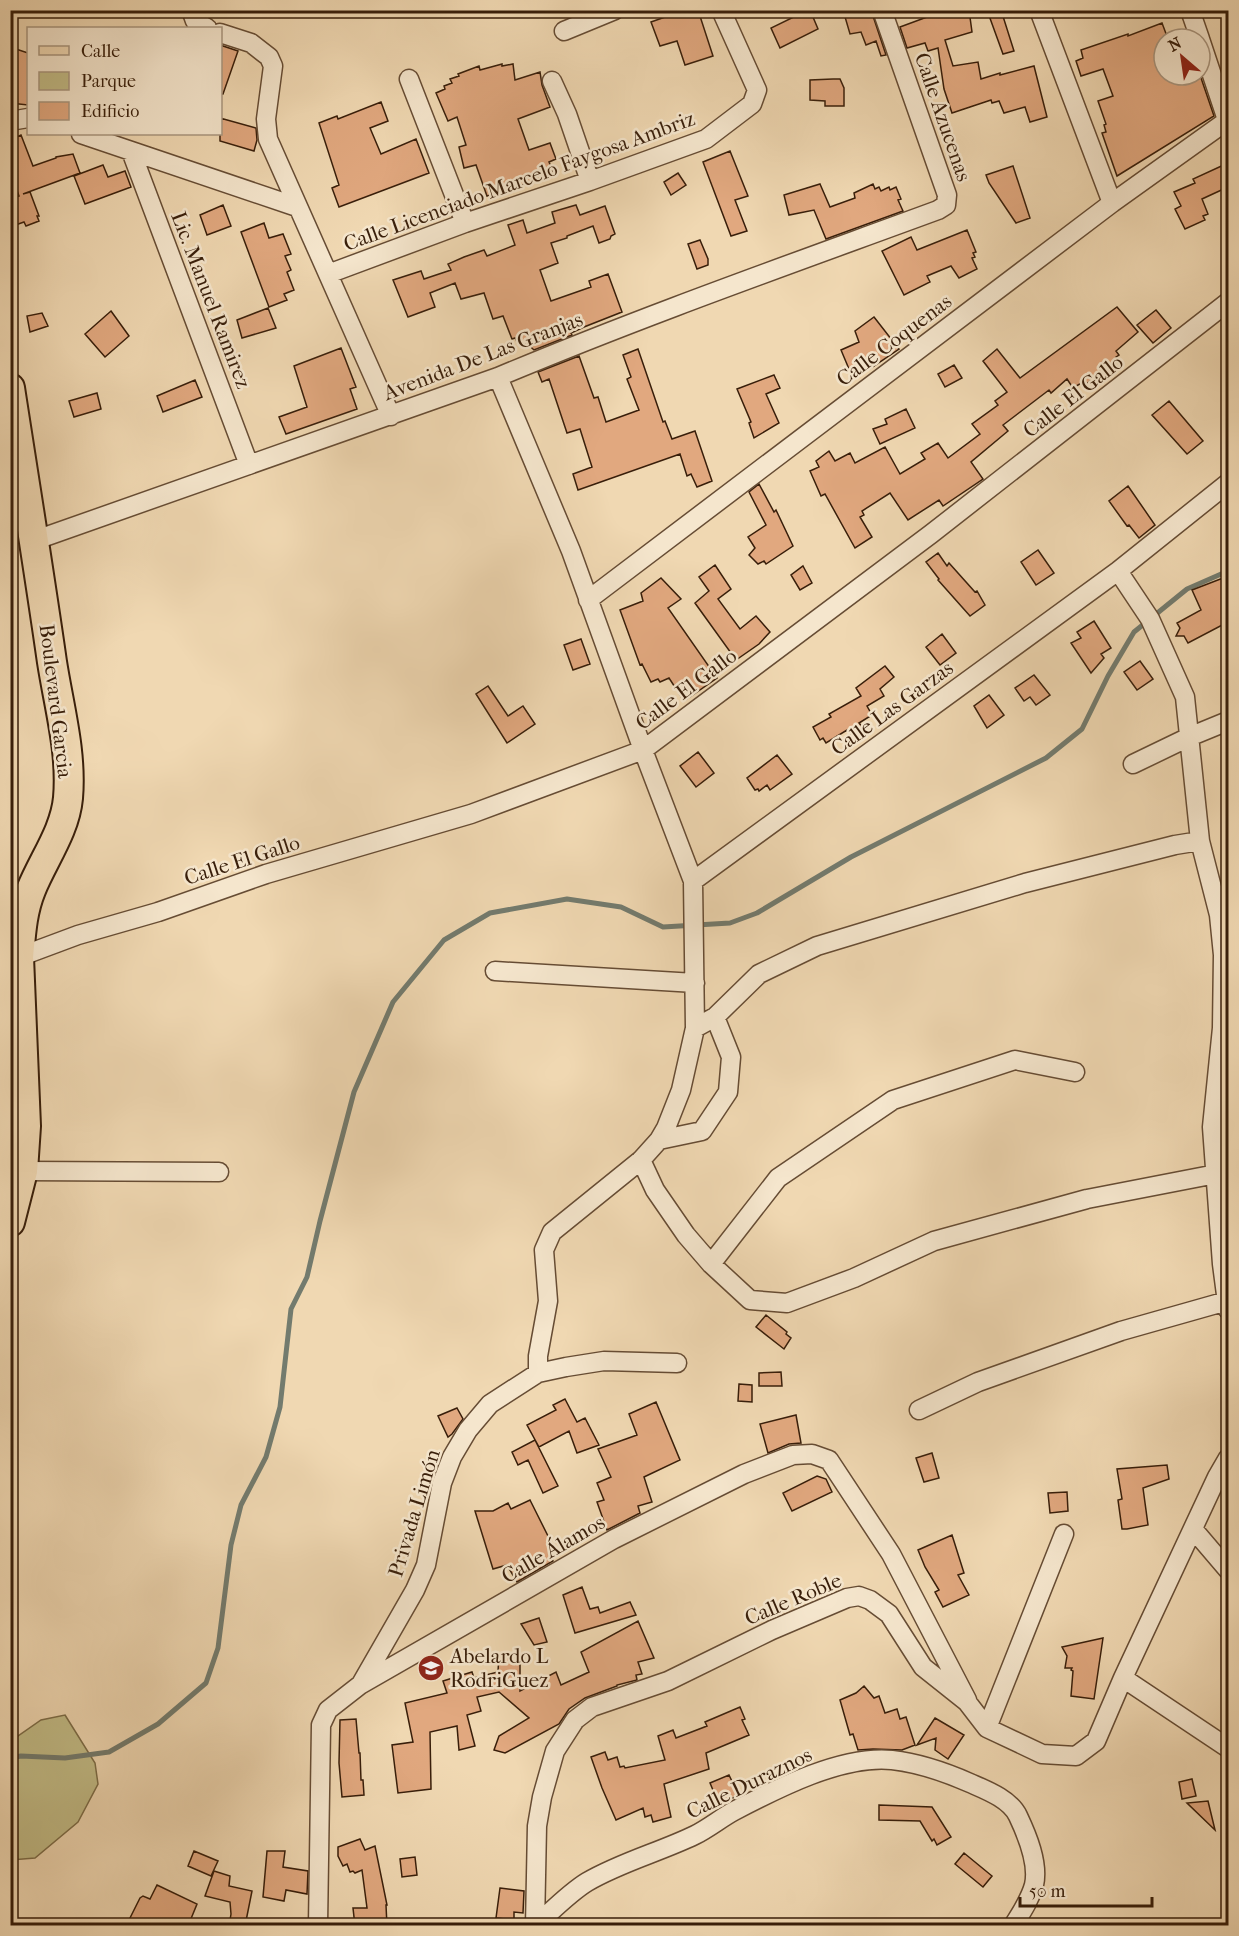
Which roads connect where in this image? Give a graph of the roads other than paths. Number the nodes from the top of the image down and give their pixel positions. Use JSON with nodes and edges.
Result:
{"nodes":[{"id":1,"x":191,"y":10,"type":"edge"},
{"id":2,"x":615,"y":10,"type":"edge"},
{"id":3,"x":721,"y":10,"type":"edge"},
{"id":4,"x":882,"y":10,"type":"edge"},
{"id":5,"x":1039,"y":10,"type":"edge"},
{"id":6,"x":1190,"y":10,"type":"edge"},
{"id":7,"x":205,"y":27,"type":"edge"},
{"id":8,"x":1196,"y":27,"type":"edge"},
{"id":9,"x":564,"y":31,"type":"dead end"},
{"id":10,"x":222,"y":34,"type":"edge"},
{"id":11,"x":1212,"y":74,"type":"edge"},
{"id":12,"x":409,"y":79,"type":"dead end"},
{"id":13,"x":552,"y":81,"type":"dead end"},
{"id":14,"x":27,"y":118,"type":"edge"},
{"id":15,"x":1228,"y":120,"type":"edge"},
{"id":16,"x":10,"y":121,"type":"edge"},
{"id":17,"x":84,"y":135,"type":"edge"},
{"id":18,"x":131,"y":152,"type":"junction"},
{"id":19,"x":590,"y":181,"type":"junction"},
{"id":20,"x":1112,"y":202,"type":"junction"},
{"id":21,"x":946,"y":205,"type":"joint"},
{"id":22,"x":297,"y":207,"type":"junction"},
{"id":23,"x":465,"y":223,"type":"junction"},
{"id":24,"x":327,"y":274,"type":"junction"},
{"id":25,"x":1228,"y":302,"type":"edge"},
{"id":26,"x":498,"y":377,"type":"junction"},
{"id":27,"x":10,"y":388,"type":"edge"},
{"id":28,"x":391,"y":416,"type":"junction"},
{"id":29,"x":249,"y":465,"type":"junction"},
{"id":30,"x":1228,"y":483,"type":"edge"},
{"id":31,"x":33,"y":541,"type":"junction"},
{"id":32,"x":1118,"y":571,"type":"junction"},
{"id":33,"x":588,"y":600,"type":"junction"},
{"id":34,"x":1228,"y":721,"type":"edge"},
{"id":35,"x":1189,"y":737,"type":"junction"},
{"id":36,"x":643,"y":750,"type":"junction"},
{"id":37,"x":1133,"y":764,"type":"dead end"},
{"id":38,"x":1200,"y":841,"type":"junction"},
{"id":39,"x":693,"y":881,"type":"junction"},
{"id":40,"x":19,"y":957,"type":"junction"},
{"id":41,"x":495,"y":971,"type":"dead end"},
{"id":42,"x":695,"y":983,"type":"junction"},
{"id":43,"x":715,"y":1017,"type":"junction"},
{"id":44,"x":695,"y":1028,"type":"junction"},
{"id":45,"x":1225,"y":1028,"type":"edge"},
{"id":46,"x":1075,"y":1072,"type":"dead end"},
{"id":47,"x":659,"y":1140,"type":"junction"},
{"id":48,"x":641,"y":1160,"type":"junction"},
{"id":49,"x":23,"y":1171,"type":"junction"},
{"id":50,"x":219,"y":1172,"type":"dead end"},
{"id":51,"x":1216,"y":1174,"type":"junction"},
{"id":52,"x":10,"y":1222,"type":"edge"},
{"id":53,"x":711,"y":1264,"type":"junction"},
{"id":54,"x":1228,"y":1306,"type":"edge"},
{"id":55,"x":677,"y":1363,"type":"dead end"},
{"id":56,"x":538,"y":1373,"type":"junction"},
{"id":57,"x":919,"y":1410,"type":"dead end"},
{"id":58,"x":1228,"y":1458,"type":"edge"},
{"id":59,"x":1193,"y":1529,"type":"junction"},
{"id":60,"x":1064,"y":1534,"type":"dead end"},
{"id":61,"x":1228,"y":1570,"type":"edge"},
{"id":62,"x":1123,"y":1678,"type":"junction"},
{"id":63,"x":360,"y":1685,"type":"junction"},
{"id":64,"x":967,"y":1702,"type":"junction"},
{"id":65,"x":987,"y":1728,"type":"junction"},
{"id":66,"x":1228,"y":1748,"type":"edge"},
{"id":67,"x":318,"y":1926,"type":"edge"},
{"id":68,"x":535,"y":1926,"type":"edge"},
{"id":69,"x":1013,"y":1926,"type":"edge"}],
"edges":[{"from":1,"to":7,"type":"street"},
{"from":2,"to":9,"type":"street"},
{"from":3,"to":19,"type":"street","name":"Calle Licenciado Marcelo Faygosa Ambriz"},
{"from":4,"to":21,"type":"street","name":"Calle Azucenas"},
{"from":5,"to":20,"type":"street"},
{"from":6,"to":8,"type":"street"},
{"from":10,"to":22,"type":"street"},
{"from":11,"to":15,"type":"street"},
{"from":12,"to":23,"type":"street"},
{"from":13,"to":19,"type":"street"},
{"from":14,"to":16,"type":"street"},
{"from":15,"to":20,"type":"street","name":"Calle Coquenas"},
{"from":17,"to":18,"type":"street"},
{"from":18,"to":22,"type":"street"},
{"from":18,"to":29,"type":"street","name":"Lic. Manuel Ramirez"},
{"from":19,"to":23,"type":"street","name":"Calle Licenciado Marcelo Faygosa Ambriz"},
{"from":20,"to":33,"type":"street","name":"Calle Coquenas"},
{"from":21,"to":26,"type":"street","name":"Avenida De Las Granjas"},
{"from":22,"to":24,"type":"street"},
{"from":23,"to":24,"type":"street","name":"Calle Licenciado Marcelo Faygosa Ambriz"},
{"from":24,"to":28,"type":"street"},
{"from":25,"to":36,"type":"street","name":"Calle El Gallo"},
{"from":26,"to":28,"type":"street","name":"Avenida De Las Granjas"},
{"from":26,"to":33,"type":"street"},
{"from":27,"to":31,"type":"main road","name":"Boulevard Garcia"},
{"from":28,"to":29,"type":"street","name":"Avenida De Las Granjas"},
{"from":29,"to":31,"type":"street","name":"Avenida De Las Granjas"},
{"from":30,"to":32,"type":"street","name":"Calle Las Garzas"},
{"from":31,"to":40,"type":"main road","name":"Boulevard Garcia"},
{"from":32,"to":35,"type":"street"},
{"from":32,"to":39,"type":"street","name":"Calle Las Garzas"},
{"from":33,"to":36,"type":"street"},
{"from":34,"to":35,"type":"street"},
{"from":35,"to":37,"type":"street"},
{"from":35,"to":38,"type":"street"},
{"from":36,"to":39,"type":"street"},
{"from":36,"to":40,"type":"street","name":"Calle El Gallo"},
{"from":38,"to":43,"type":"street"},
{"from":38,"to":45,"type":"street"},
{"from":39,"to":42,"type":"street"},
{"from":40,"to":49,"type":"main road","name":"Boulevard Garcia"},
{"from":41,"to":42,"type":"street"},
{"from":42,"to":44,"type":"street"},
{"from":43,"to":44,"type":"street"},
{"from":43,"to":47,"type":"street"},
{"from":44,"to":47,"type":"street"},
{"from":45,"to":51,"type":"street"},
{"from":46,"to":53,"type":"street"},
{"from":47,"to":48,"type":"street"},
{"from":48,"to":53,"type":"street"},
{"from":48,"to":56,"type":"street"},
{"from":49,"to":50,"type":"street"},
{"from":49,"to":52,"type":"main road","name":"Boulevard Garcia"},
{"from":51,"to":53,"type":"street"},
{"from":51,"to":54,"type":"street"},
{"from":54,"to":57,"type":"street"},
{"from":55,"to":56,"type":"street","name":"Privada Limón"},
{"from":56,"to":63,"type":"street","name":"Privada Limón"},
{"from":58,"to":59,"type":"street"},
{"from":59,"to":61,"type":"street"},
{"from":59,"to":62,"type":"street"},
{"from":60,"to":65,"type":"street"},
{"from":62,"to":65,"type":"street","name":"Calle Roble"},
{"from":62,"to":66,"type":"street"},
{"from":63,"to":64,"type":"street","name":"Calle Álamos"},
{"from":63,"to":67,"type":"street","name":"Calle Álamos"},
{"from":64,"to":65,"type":"street","name":"Calle Roble"},
{"from":64,"to":68,"type":"street","name":"Calle Roble"},
{"from":68,"to":69,"type":"street","name":"Calle Duraznos"}]}
